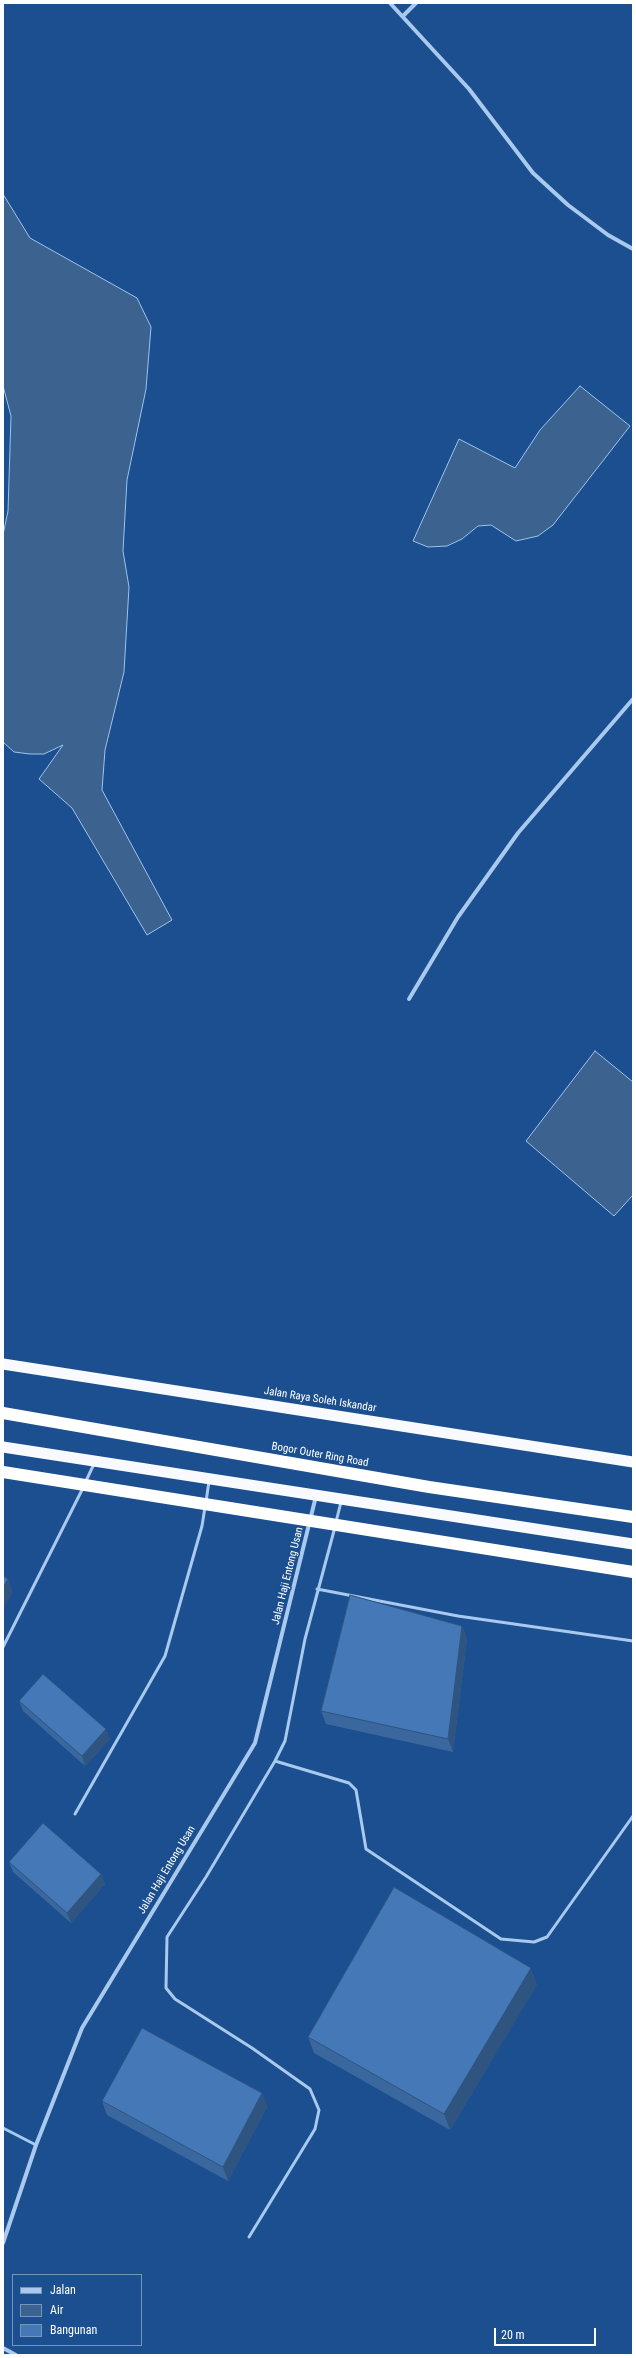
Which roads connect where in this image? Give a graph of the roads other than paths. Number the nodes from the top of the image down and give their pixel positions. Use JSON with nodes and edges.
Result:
{"nodes":[{"id":1,"x":390,"y":3,"type":"edge"},
{"id":2,"x":416,"y":3,"type":"edge"},
{"id":3,"x":403,"y":16,"type":"junction"},
{"id":4,"x":633,"y":249,"type":"edge"},
{"id":5,"x":633,"y":699,"type":"edge"},
{"id":6,"x":409,"y":999,"type":"dead end"},
{"id":7,"x":3,"y":1364,"type":"edge"},
{"id":8,"x":3,"y":1414,"type":"edge"},
{"id":9,"x":3,"y":1447,"type":"edge"},
{"id":10,"x":96,"y":1461,"type":"junction"},
{"id":11,"x":633,"y":1462,"type":"edge"},
{"id":12,"x":3,"y":1472,"type":"edge"},
{"id":13,"x":209,"y":1479,"type":"junction"},
{"id":14,"x":316,"y":1495,"type":"junction"},
{"id":15,"x":342,"y":1499,"type":"junction"},
{"id":16,"x":633,"y":1517,"type":"edge"},
{"id":17,"x":633,"y":1544,"type":"edge"},
{"id":18,"x":633,"y":1572,"type":"edge"},
{"id":19,"x":317,"y":1589,"type":"junction"},
{"id":20,"x":633,"y":1641,"type":"edge"},
{"id":21,"x":3,"y":1647,"type":"edge"},
{"id":22,"x":275,"y":1761,"type":"junction"},
{"id":23,"x":75,"y":1814,"type":"dead end"},
{"id":24,"x":633,"y":1816,"type":"edge"},
{"id":25,"x":3,"y":2128,"type":"edge"},
{"id":26,"x":36,"y":2145,"type":"junction"},
{"id":27,"x":249,"y":2237,"type":"dead end"},
{"id":28,"x":3,"y":2243,"type":"edge"},
{"id":29,"x":3,"y":2348,"type":"edge"},
{"id":30,"x":16,"y":2355,"type":"edge"}],
"edges":[{"from":1,"to":3,"type":"street"},
{"from":2,"to":3,"type":"street"},
{"from":3,"to":4,"type":"street"},
{"from":5,"to":6,"type":"street"},
{"from":7,"to":11,"type":"highway","name":"Jalan Raya Soleh Iskandar"},
{"from":8,"to":16,"type":"highway","name":"Bogor Outer Ring Road"},
{"from":9,"to":10,"type":"highway"},
{"from":10,"to":13,"type":"highway"},
{"from":10,"to":21,"type":"lane"},
{"from":12,"to":18,"type":"highway","bridge":true},
{"from":13,"to":14,"type":"highway"},
{"from":13,"to":23,"type":"lane"},
{"from":14,"to":15,"type":"highway"},
{"from":14,"to":26,"type":"street","name":"Jalan Haji Entong Usan"},
{"from":15,"to":17,"type":"highway"},
{"from":15,"to":19,"type":"lane"},
{"from":19,"to":20,"type":"lane"},
{"from":19,"to":22,"type":"lane"},
{"from":22,"to":24,"type":"lane"},
{"from":22,"to":27,"type":"lane"},
{"from":25,"to":26,"type":"lane"},
{"from":26,"to":28,"type":"street","name":"Jalan Haji Entong Usan"},
{"from":29,"to":30,"type":"street"}]}
